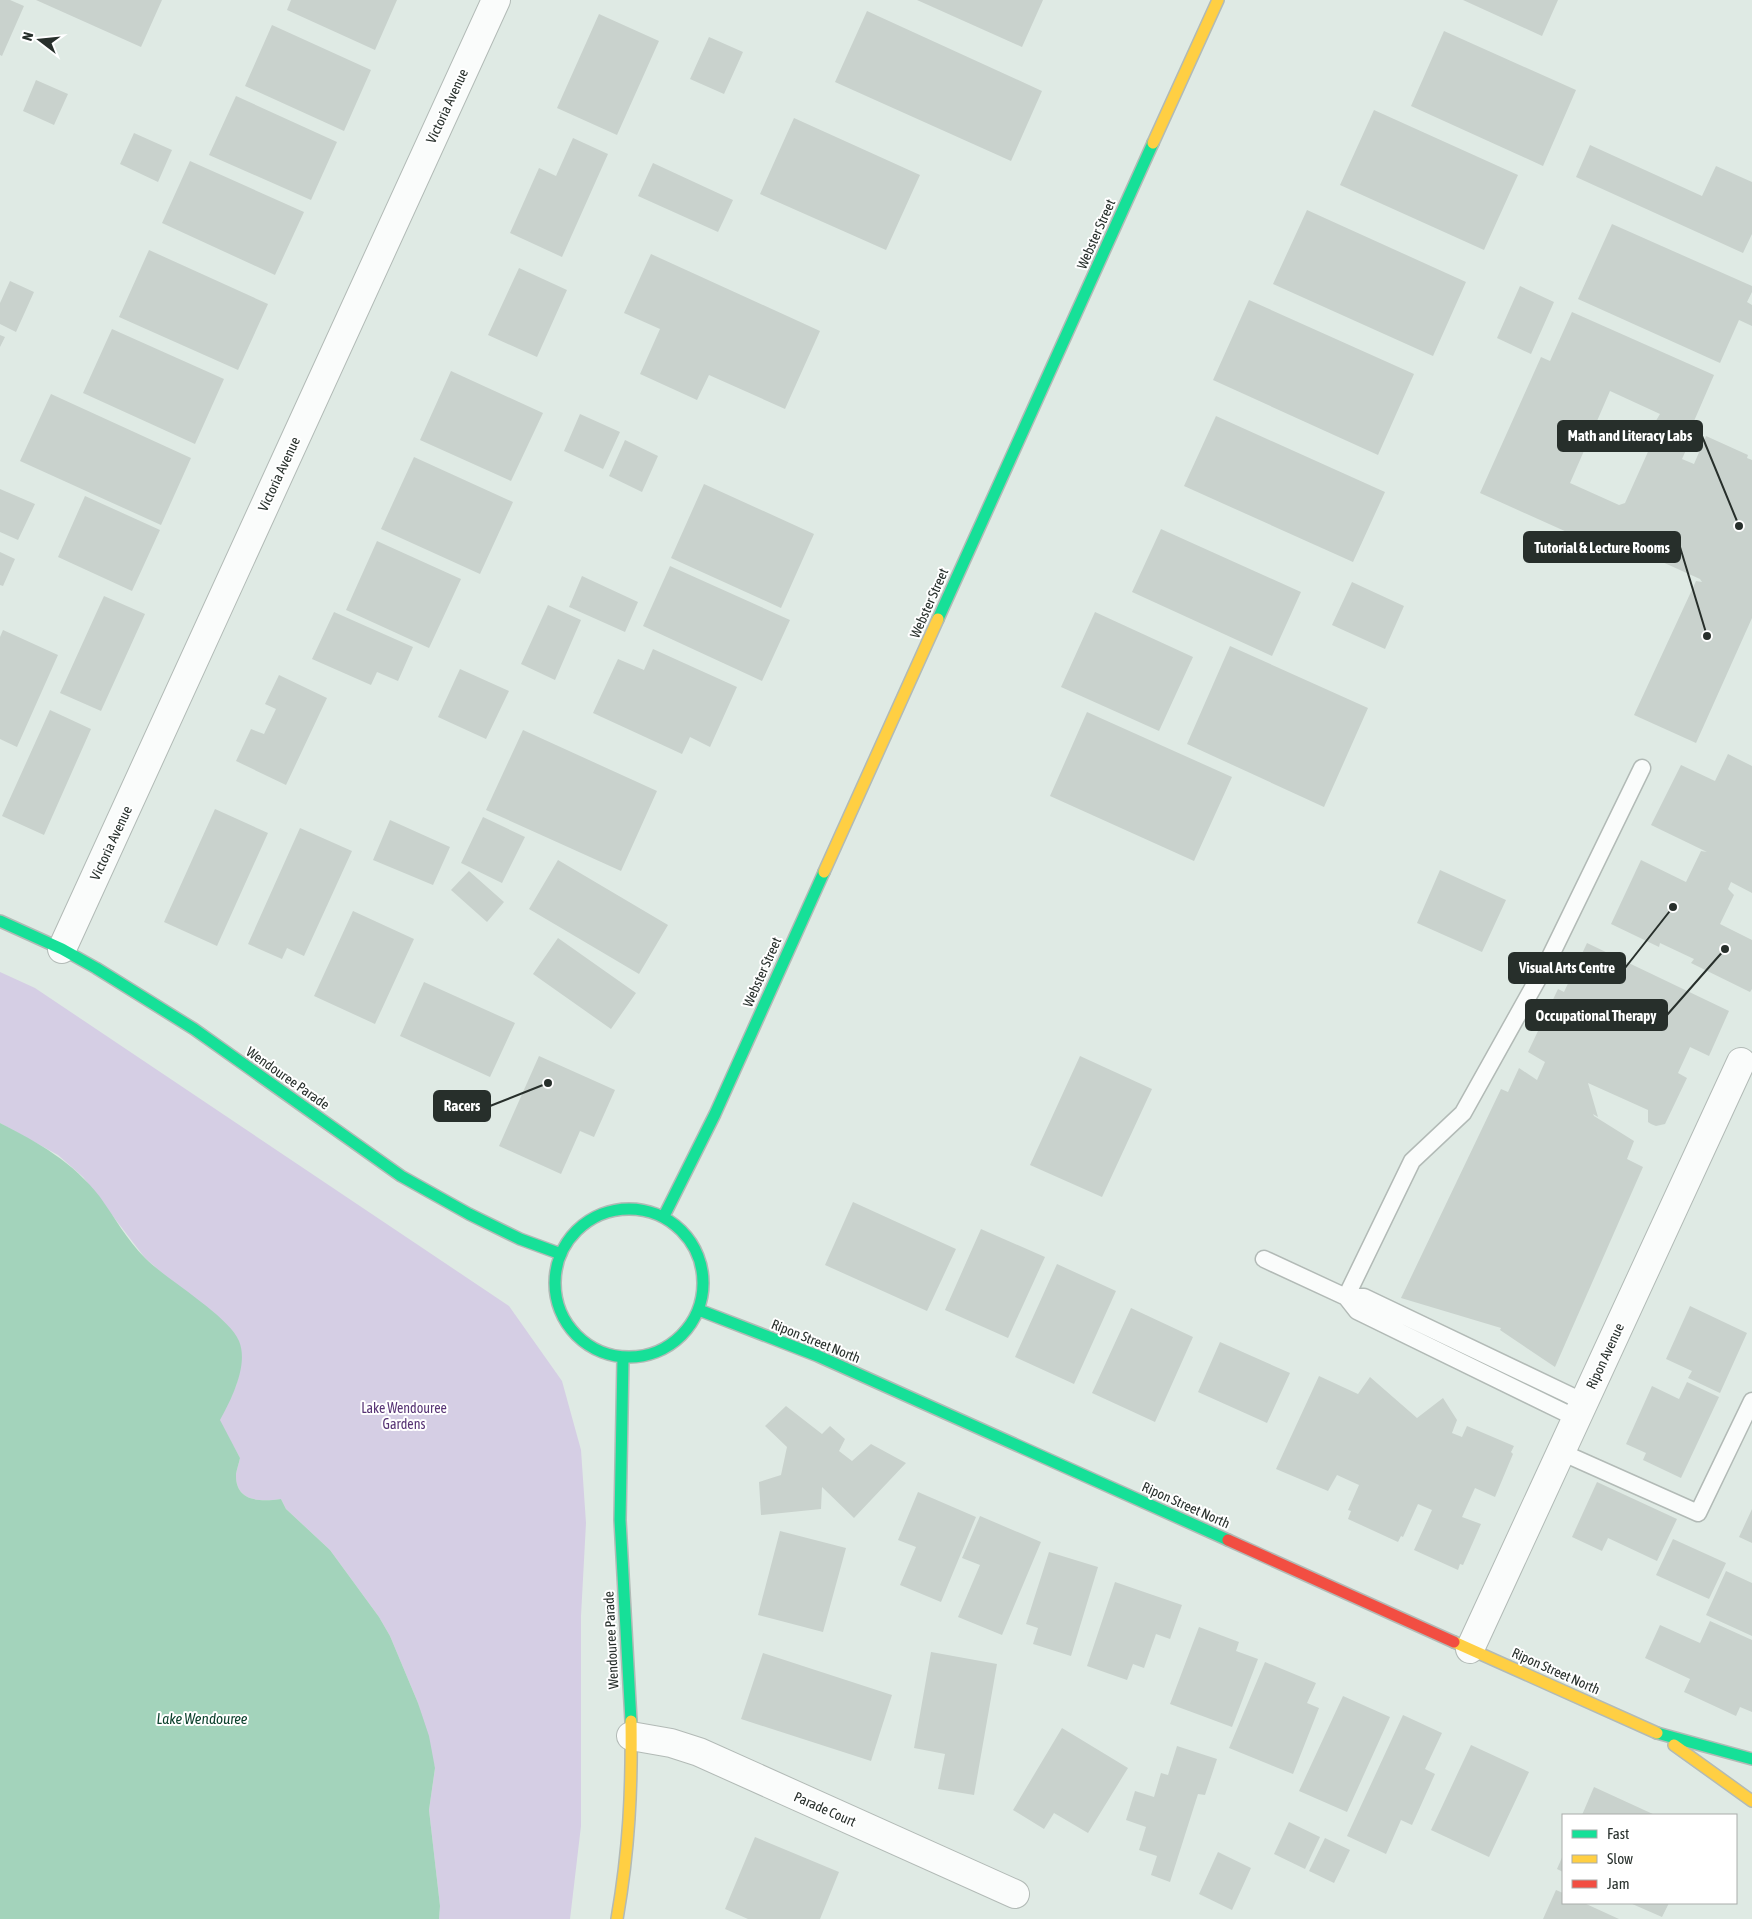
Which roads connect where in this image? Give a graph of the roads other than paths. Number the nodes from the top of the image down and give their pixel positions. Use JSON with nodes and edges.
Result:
{"nodes":[{"id":1,"x":496,"y":0,"type":"edge"},
{"id":2,"x":1218,"y":0,"type":"edge"},
{"id":3,"x":1642,"y":768,"type":"dead end"},
{"id":4,"x":0,"y":921,"type":"edge"},
{"id":5,"x":62,"y":949,"type":"junction"},
{"id":6,"x":1741,"y":1062,"type":"dead end"},
{"id":7,"x":664,"y":1216,"type":"junction"},
{"id":8,"x":561,"y":1254,"type":"junction"},
{"id":9,"x":1264,"y":1259,"type":"dead end"},
{"id":10,"x":1346,"y":1298,"type":"junction"},
{"id":11,"x":699,"y":1310,"type":"junction"},
{"id":12,"x":623,"y":1358,"type":"junction"},
{"id":13,"x":1752,"y":1401,"type":"edge"},
{"id":14,"x":1580,"y":1410,"type":"junction"},
{"id":15,"x":1561,"y":1452,"type":"junction"},
{"id":16,"x":1470,"y":1649,"type":"junction"},
{"id":17,"x":1658,"y":1734,"type":"junction"},
{"id":18,"x":631,"y":1736,"type":"junction"},
{"id":19,"x":1752,"y":1759,"type":"edge"},
{"id":20,"x":1752,"y":1801,"type":"edge"},
{"id":21,"x":1015,"y":1894,"type":"dead end"},
{"id":22,"x":616,"y":1919,"type":"edge"}],
"edges":[{"from":1,"to":5,"type":"street","name":"Victoria Avenue"},
{"from":2,"to":7,"type":"street","name":"Webster Street"},
{"from":3,"to":10,"type":"lane"},
{"from":4,"to":5,"type":"street","name":"Wendouree Parade"},
{"from":5,"to":8,"type":"street","name":"Wendouree Parade"},
{"from":6,"to":14,"type":"street","name":"Ripon Avenue"},
{"from":7,"to":8,"type":"street"},
{"from":7,"to":11,"type":"street"},
{"from":8,"to":12,"type":"street"},
{"from":9,"to":10,"type":"lane"},
{"from":10,"to":14,"type":"lane"},
{"from":11,"to":12,"type":"street"},
{"from":11,"to":16,"type":"street","name":"Ripon Street North"},
{"from":12,"to":18,"type":"street","name":"Wendouree Parade"},
{"from":13,"to":15,"type":"lane"},
{"from":14,"to":15,"type":"street","name":"Ripon Avenue"},
{"from":15,"to":16,"type":"street","name":"Ripon Avenue"},
{"from":16,"to":17,"type":"street","name":"Ripon Street North"},
{"from":17,"to":19,"type":"street","name":"Ripon Street North"},
{"from":17,"to":20,"type":"street","name":"Ripon Street North"},
{"from":18,"to":21,"type":"street","name":"Parade Court"},
{"from":18,"to":22,"type":"street","name":"Wendouree Parade"}]}
